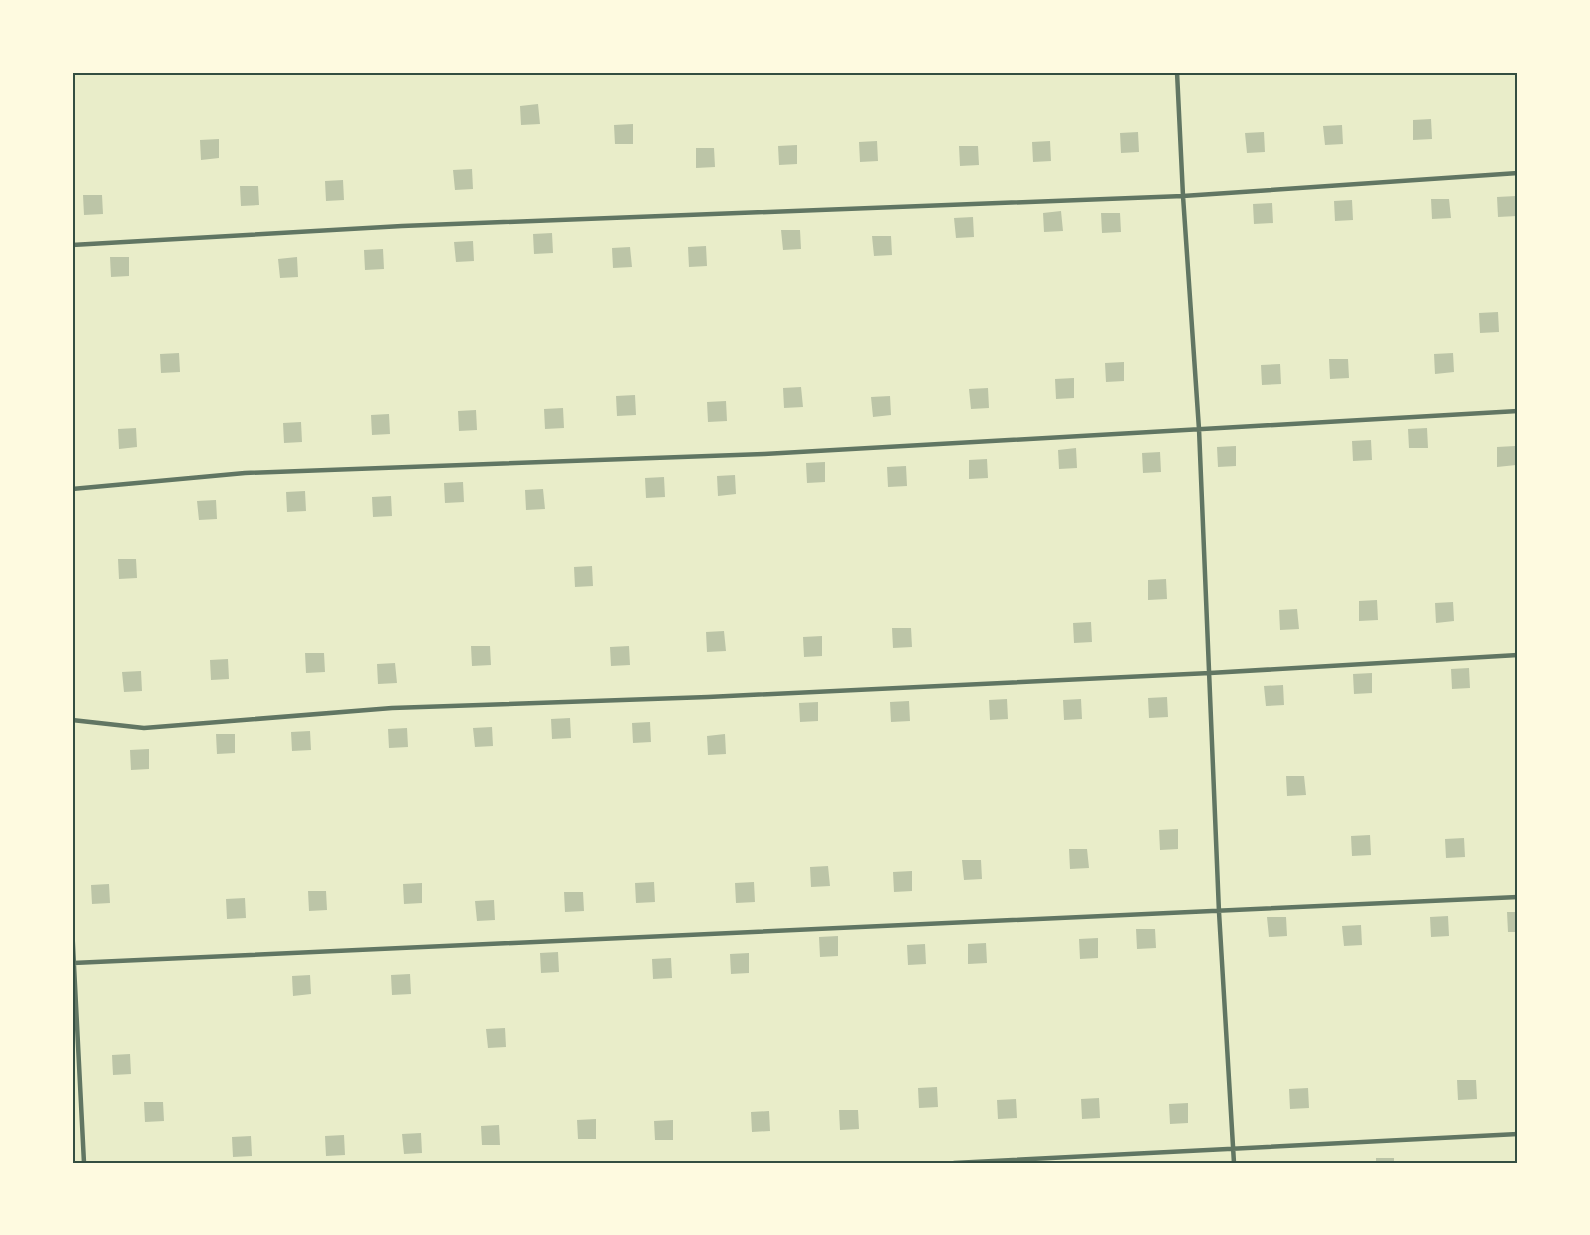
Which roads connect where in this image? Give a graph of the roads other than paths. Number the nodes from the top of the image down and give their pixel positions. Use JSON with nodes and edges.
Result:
{"nodes":[{"id":1,"x":1177,"y":72,"type":"edge"},
{"id":2,"x":1518,"y":173,"type":"edge"},
{"id":3,"x":1183,"y":196,"type":"junction"},
{"id":4,"x":72,"y":245,"type":"edge"},
{"id":5,"x":1518,"y":411,"type":"edge"},
{"id":6,"x":1199,"y":429,"type":"junction"},
{"id":7,"x":72,"y":489,"type":"edge"},
{"id":8,"x":1518,"y":655,"type":"edge"},
{"id":9,"x":1210,"y":673,"type":"junction"},
{"id":10,"x":72,"y":720,"type":"edge"},
{"id":11,"x":1518,"y":897,"type":"edge"},
{"id":12,"x":1219,"y":912,"type":"junction"},
{"id":13,"x":72,"y":926,"type":"edge"},
{"id":14,"x":74,"y":963,"type":"junction"},
{"id":15,"x":1518,"y":1134,"type":"edge"},
{"id":16,"x":1233,"y":1150,"type":"junction"},
{"id":17,"x":84,"y":1163,"type":"edge"},
{"id":18,"x":954,"y":1163,"type":"edge"},
{"id":19,"x":1234,"y":1163,"type":"edge"}],
"edges":[{"from":1,"to":3,"type":"lane"},
{"from":2,"to":3,"type":"lane"},
{"from":3,"to":4,"type":"lane"},
{"from":3,"to":6,"type":"lane"},
{"from":5,"to":6,"type":"lane"},
{"from":6,"to":7,"type":"lane"},
{"from":6,"to":9,"type":"lane"},
{"from":8,"to":9,"type":"lane"},
{"from":9,"to":10,"type":"lane"},
{"from":9,"to":12,"type":"lane"},
{"from":11,"to":12,"type":"lane"},
{"from":12,"to":14,"type":"lane"},
{"from":12,"to":16,"type":"lane"},
{"from":13,"to":14,"type":"lane"},
{"from":14,"to":17,"type":"lane"},
{"from":15,"to":16,"type":"lane"},
{"from":16,"to":18,"type":"lane"},
{"from":16,"to":19,"type":"lane"}]}
